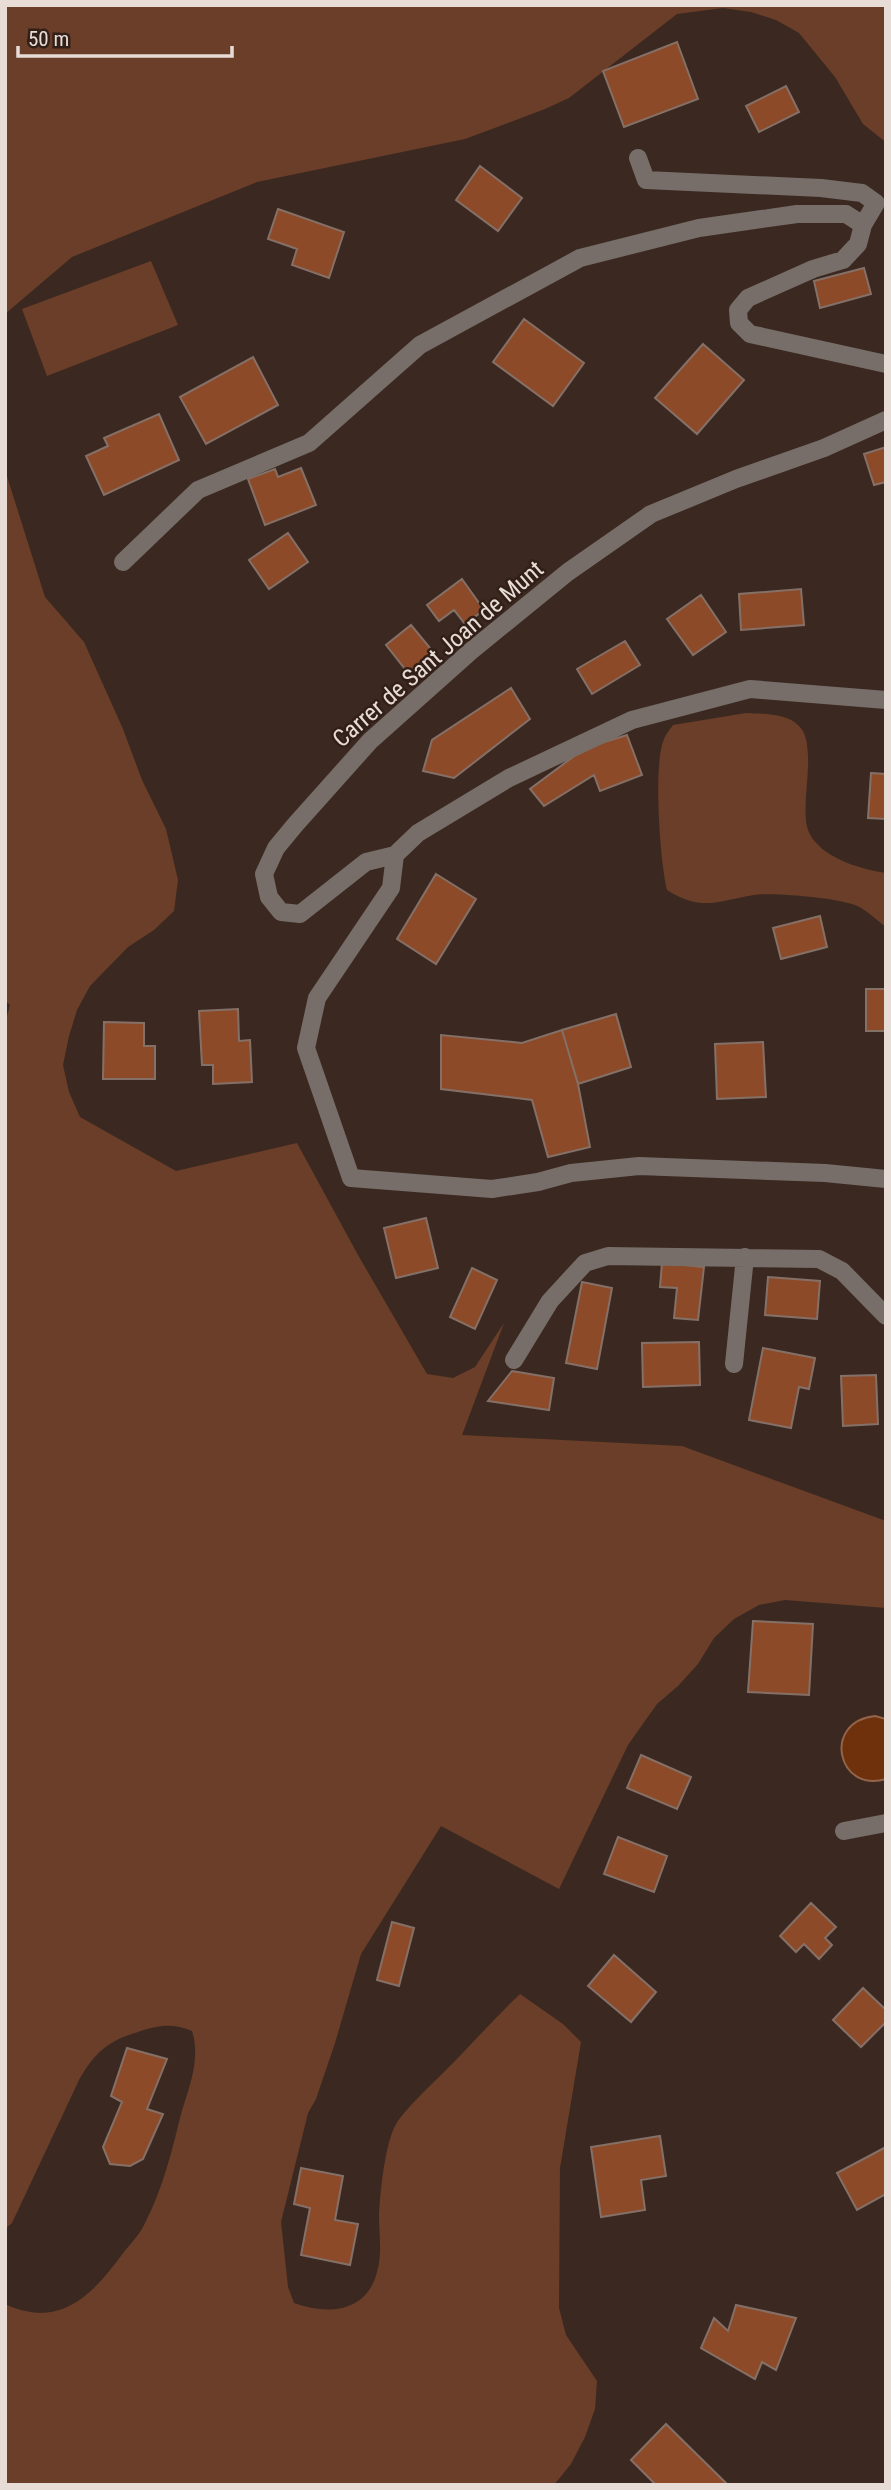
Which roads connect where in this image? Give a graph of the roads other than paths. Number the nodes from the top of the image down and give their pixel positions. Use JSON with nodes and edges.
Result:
{"nodes":[{"id":1,"x":638,"y":158,"type":"dead end"},
{"id":2,"x":863,"y":225,"type":"junction"},
{"id":3,"x":886,"y":364,"type":"edge"},
{"id":4,"x":886,"y":419,"type":"edge"},
{"id":5,"x":123,"y":562,"type":"dead end"},
{"id":6,"x":886,"y":700,"type":"edge"},
{"id":7,"x":395,"y":855,"type":"junction"},
{"id":8,"x":886,"y":1178,"type":"edge"},
{"id":9,"x":745,"y":1257,"type":"junction"},
{"id":10,"x":886,"y":1316,"type":"edge"},
{"id":11,"x":514,"y":1360,"type":"dead end"},
{"id":12,"x":734,"y":1364,"type":"dead end"},
{"id":13,"x":886,"y":1823,"type":"edge"},
{"id":14,"x":844,"y":1831,"type":"dead end"}],
"edges":[{"from":1,"to":2,"type":"street"},
{"from":2,"to":3,"type":"street"},
{"from":2,"to":5,"type":"street"},
{"from":4,"to":7,"type":"street","name":"Carrer de Sant Joan de Munt"},
{"from":6,"to":7,"type":"street"},
{"from":7,"to":8,"type":"street"},
{"from":9,"to":10,"type":"street"},
{"from":9,"to":11,"type":"street"},
{"from":9,"to":12,"type":"street"},
{"from":13,"to":14,"type":"street"}]}
